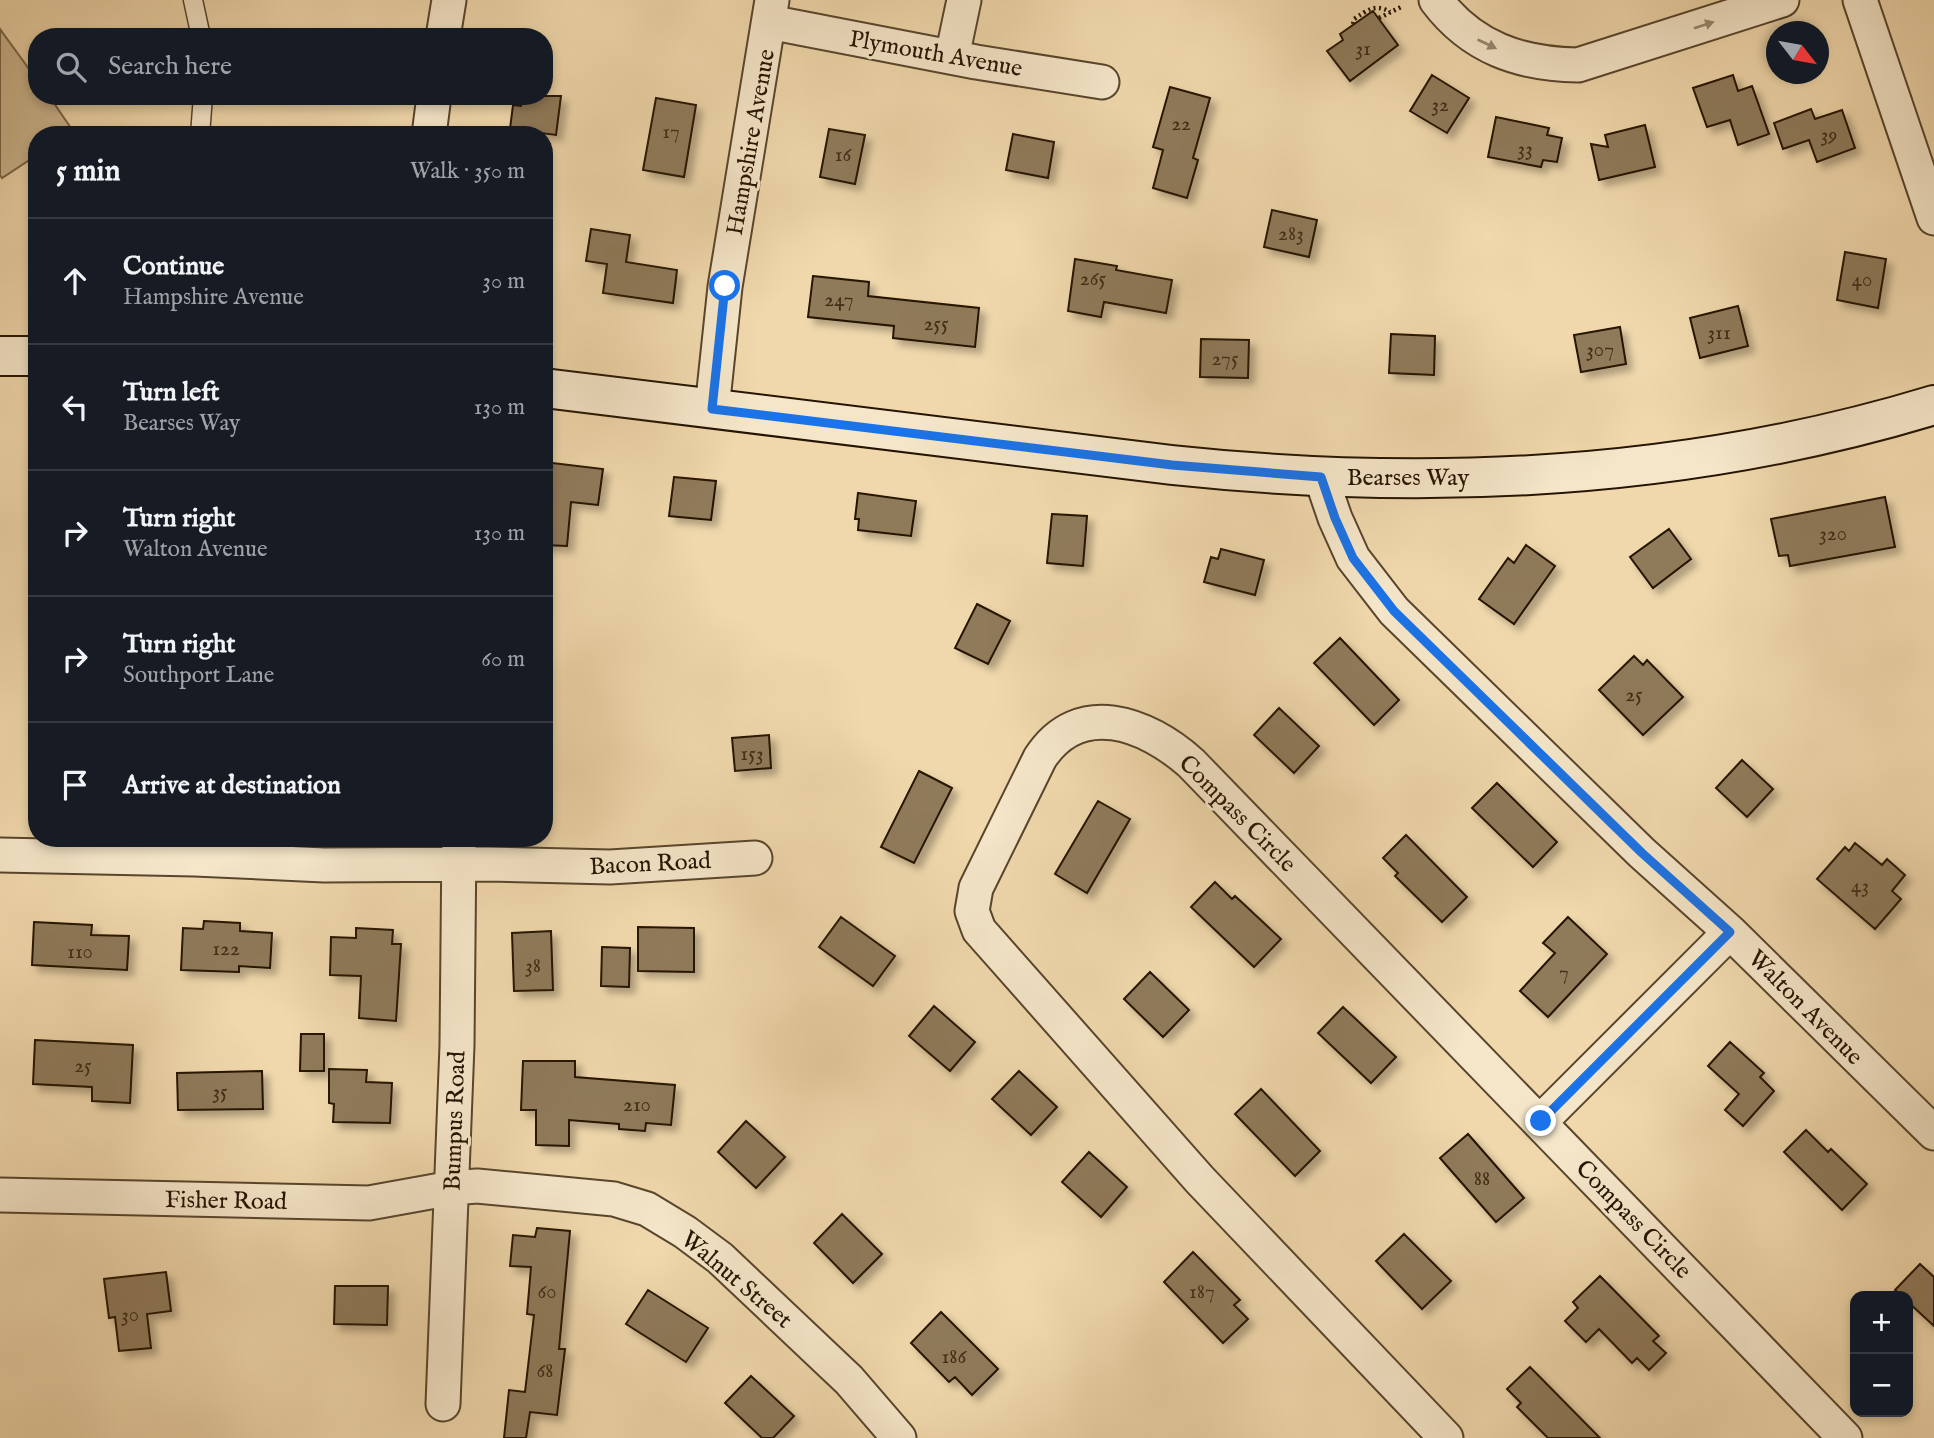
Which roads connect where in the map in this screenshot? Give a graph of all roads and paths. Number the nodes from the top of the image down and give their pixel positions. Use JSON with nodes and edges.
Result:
{"nodes":[{"id":1,"x":193,"y":0,"type":"edge"},
{"id":2,"x":449,"y":0,"type":"edge"},
{"id":3,"x":964,"y":0,"type":"edge"},
{"id":4,"x":1436,"y":0,"type":"edge"},
{"id":5,"x":1782,"y":0,"type":"edge"},
{"id":6,"x":1860,"y":0,"type":"edge"},
{"id":7,"x":1401,"y":7,"type":"dead end"},
{"id":8,"x":771,"y":11,"type":"edge"},
{"id":9,"x":1390,"y":12,"type":"junction"},
{"id":10,"x":1379,"y":18,"type":"dead end"},
{"id":11,"x":1353,"y":24,"type":"dead end"},
{"id":12,"x":199,"y":28,"type":"edge"},
{"id":13,"x":444,"y":28,"type":"edge"},
{"id":14,"x":952,"y":57,"type":"junction"},
{"id":15,"x":1102,"y":82,"type":"dead end"},
{"id":16,"x":202,"y":105,"type":"edge"},
{"id":17,"x":433,"y":105,"type":"edge"},
{"id":18,"x":201,"y":126,"type":"edge"},
{"id":19,"x":430,"y":126,"type":"edge"},
{"id":20,"x":1934,"y":218,"type":"edge"},
{"id":21,"x":0,"y":355,"type":"edge"},
{"id":22,"x":28,"y":356,"type":"edge"},
{"id":23,"x":553,"y":389,"type":"edge"},
{"id":24,"x":1934,"y":405,"type":"edge"},
{"id":25,"x":712,"y":409,"type":"junction"},
{"id":26,"x":1321,"y":477,"type":"junction"},
{"id":27,"x":459,"y":851,"type":"edge"},
{"id":28,"x":0,"y":855,"type":"edge"},
{"id":29,"x":755,"y":858,"type":"dead end"},
{"id":30,"x":1730,"y":932,"type":"junction"},
{"id":31,"x":1541,"y":1121,"type":"junction"},
{"id":32,"x":1934,"y":1133,"type":"edge"},
{"id":33,"x":452,"y":1188,"type":"junction"},
{"id":34,"x":0,"y":1195,"type":"edge"},
{"id":35,"x":443,"y":1404,"type":"dead end"},
{"id":36,"x":899,"y":1438,"type":"edge"},
{"id":37,"x":1446,"y":1438,"type":"edge"},
{"id":38,"x":1845,"y":1438,"type":"edge"}],
"edges":[{"from":1,"to":12,"type":"lane"},
{"from":2,"to":13,"type":"street"},
{"from":3,"to":14,"type":"street"},
{"from":4,"to":5,"type":"street","one_way":true},
{"from":6,"to":20,"type":"street"},
{"from":7,"to":9,"type":"path"},
{"from":8,"to":14,"type":"street","name":"Plymouth Avenue"},
{"from":8,"to":25,"type":"street","name":"Hampshire Avenue"},
{"from":9,"to":10,"type":"path"},
{"from":9,"to":11,"type":"path"},
{"from":14,"to":15,"type":"street","name":"Plymouth Avenue"},
{"from":16,"to":18,"type":"lane"},
{"from":17,"to":19,"type":"street"},
{"from":21,"to":22,"type":"main road"},
{"from":23,"to":25,"type":"main road","name":"Bearses Way"},
{"from":24,"to":26,"type":"main road","name":"Bearses Way"},
{"from":25,"to":26,"type":"main road","name":"Bearses Way"},
{"from":26,"to":30,"type":"street","name":"Walton Avenue"},
{"from":27,"to":28,"type":"street","name":"Bacon Road"},
{"from":27,"to":29,"type":"street","name":"Bacon Road"},
{"from":27,"to":33,"type":"street","name":"Bumpus Road"},
{"from":30,"to":31,"type":"street"},
{"from":30,"to":32,"type":"street","name":"Walton Avenue"},
{"from":31,"to":37,"type":"street","name":"Compass Circle"},
{"from":31,"to":38,"type":"street","name":"Compass Circle"},
{"from":33,"to":34,"type":"street","name":"Fisher Road"},
{"from":33,"to":35,"type":"street","name":"Bumpus Road"},
{"from":33,"to":36,"type":"street","name":"Walnut Street"}]}
